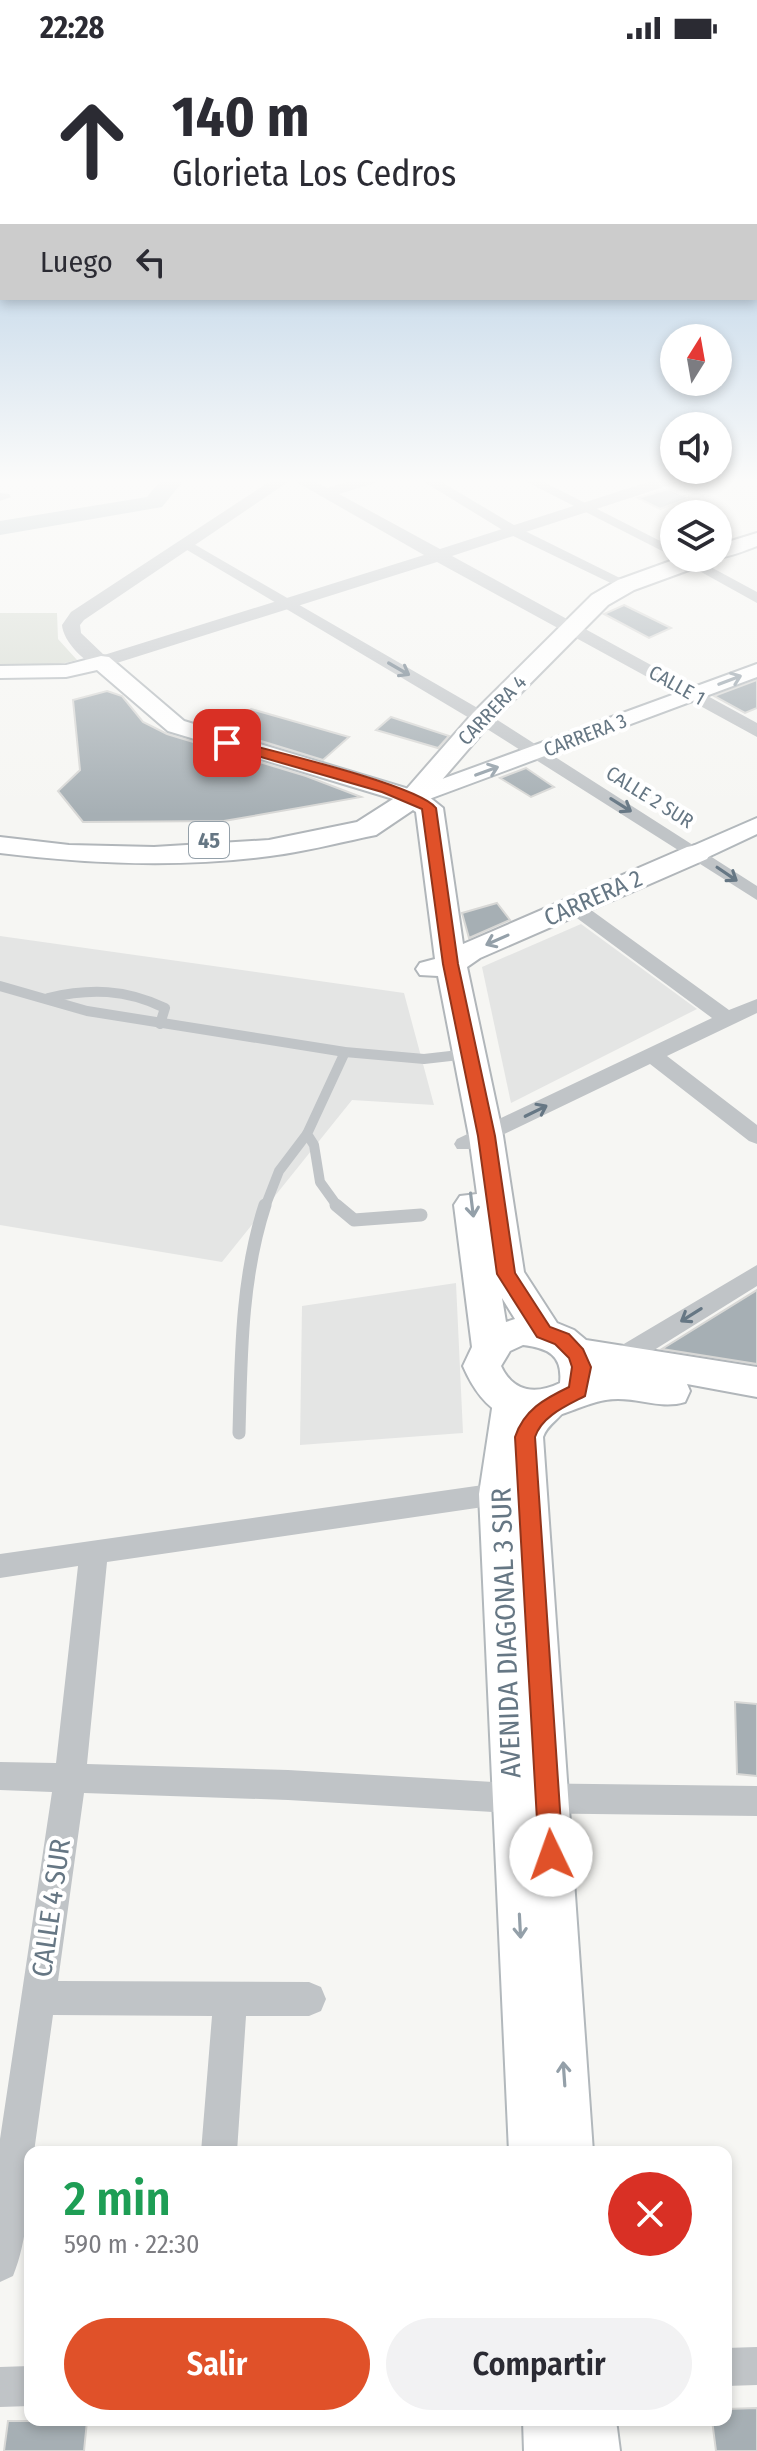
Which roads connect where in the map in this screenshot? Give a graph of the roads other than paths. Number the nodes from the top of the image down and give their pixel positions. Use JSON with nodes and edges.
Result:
{"nodes":[{"id":1,"x":114,"y":592,"type":"edge"},
{"id":2,"x":268,"y":592,"type":"edge"},
{"id":3,"x":326,"y":592,"type":"edge"},
{"id":4,"x":506,"y":592,"type":"edge"},
{"id":5,"x":614,"y":592,"type":"edge"},
{"id":6,"x":289,"y":604,"type":"junction"},
{"id":7,"x":573,"y":628,"type":"junction"},
{"id":8,"x":101,"y":662,"type":"junction"},
{"id":9,"x":757,"y":670,"type":"edge"},
{"id":10,"x":0,"y":672,"type":"edge"},
{"id":11,"x":694,"y":694,"type":"junction"},
{"id":12,"x":482,"y":718,"type":"junction"},
{"id":13,"x":757,"y":731,"type":"edge"},
{"id":14,"x":538,"y":753,"type":"junction"},
{"id":15,"x":413,"y":798,"type":"junction"},
{"id":16,"x":757,"y":825,"type":"edge"},
{"id":17,"x":366,"y":829,"type":"junction"},
{"id":18,"x":0,"y":833,"type":"edge"},
{"id":19,"x":0,"y":845,"type":"edge"},
{"id":20,"x":419,"y":851,"type":"junction"},
{"id":21,"x":697,"y":853,"type":"junction"},
{"id":22,"x":757,"y":894,"type":"edge"},
{"id":23,"x":573,"y":906,"type":"junction"},
{"id":24,"x":440,"y":967,"type":"junction"},
{"id":25,"x":0,"y":986,"type":"edge"},
{"id":26,"x":45,"y":999,"type":"junction"},
{"id":27,"x":757,"y":1005,"type":"edge"},
{"id":28,"x":726,"y":1018,"type":"junction"},
{"id":29,"x":160,"y":1024,"type":"junction"},
{"id":30,"x":345,"y":1052,"type":"junction"},
{"id":31,"x":651,"y":1054,"type":"junction"},
{"id":32,"x":458,"y":1056,"type":"junction"},
{"id":33,"x":755,"y":1131,"type":"edge"},
{"id":34,"x":307,"y":1134,"type":"junction"},
{"id":35,"x":476,"y":1140,"type":"junction"},
{"id":36,"x":421,"y":1215,"type":"dead end"},
{"id":37,"x":757,"y":1274,"type":"edge"},
{"id":38,"x":543,"y":1332,"type":"junction"},
{"id":39,"x":490,"y":1346,"type":"junction"},
{"id":40,"x":621,"y":1358,"type":"junction"},
{"id":41,"x":757,"y":1382,"type":"edge"},
{"id":42,"x":569,"y":1383,"type":"junction"},
{"id":43,"x":510,"y":1402,"type":"junction"},
{"id":44,"x":757,"y":1403,"type":"edge"},
{"id":45,"x":239,"y":1433,"type":"dead end"},
{"id":46,"x":497,"y":1494,"type":"junction"},
{"id":47,"x":94,"y":1552,"type":"junction"},
{"id":48,"x":0,"y":1566,"type":"edge"},
{"id":49,"x":0,"y":1776,"type":"edge"},
{"id":50,"x":70,"y":1779,"type":"junction"},
{"id":51,"x":530,"y":1798,"type":"junction"},
{"id":52,"x":757,"y":1801,"type":"edge"},
{"id":53,"x":38,"y":1998,"type":"junction"},
{"id":54,"x":230,"y":1999,"type":"junction"},
{"id":55,"x":309,"y":1999,"type":"dead end"},
{"id":56,"x":219,"y":2146,"type":"edge"},
{"id":57,"x":533,"y":2146,"type":"edge"},
{"id":58,"x":568,"y":2146,"type":"edge"},
{"id":59,"x":0,"y":2263,"type":"edge"},
{"id":60,"x":757,"y":2366,"type":"edge"},
{"id":61,"x":732,"y":2367,"type":"edge"},
{"id":62,"x":24,"y":2386,"type":"edge"},
{"id":63,"x":0,"y":2387,"type":"edge"},
{"id":64,"x":549,"y":2426,"type":"edge"},
{"id":65,"x":591,"y":2426,"type":"edge"},
{"id":66,"x":551,"y":2451,"type":"edge"},
{"id":67,"x":593,"y":2451,"type":"edge"}],
"edges":[{"from":1,"to":8,"type":"street"},
{"from":2,"to":6,"type":"street","name":"CALLE 2 SUR"},
{"from":3,"to":6,"type":"street"},
{"from":4,"to":7,"type":"street","name":"CALLE 1"},
{"from":5,"to":7,"type":"main road","name":"CARRERA 4"},
{"from":6,"to":8,"type":"street"},
{"from":6,"to":12,"type":"street","name":"CALLE 2 SUR","one_way":true},
{"from":7,"to":11,"type":"street","name":"CALLE 1"},
{"from":7,"to":12,"type":"main road","name":"CARRERA 4"},
{"from":8,"to":10,"type":"main road"},
{"from":8,"to":15,"type":"main road"},
{"from":11,"to":9,"type":"main road","name":"CARRERA 3","one_way":true},
{"from":11,"to":13,"type":"street","name":"CALLE 1"},
{"from":11,"to":14,"type":"main road","name":"CARRERA 3"},
{"from":12,"to":14,"type":"street","name":"CALLE 2 SUR"},
{"from":12,"to":15,"type":"main road","name":"CARRERA 4"},
{"from":15,"to":14,"type":"main road","name":"CARRERA 3","one_way":true},
{"from":14,"to":21,"type":"street","name":"CALLE 2 SUR","one_way":true},
{"from":15,"to":17,"type":"main road","name":"CARRERA 4"},
{"from":15,"to":18,"type":"main road","number":"45"},
{"from":15,"to":20,"type":"main road"},
{"from":15,"to":24,"type":"main road"},
{"from":16,"to":21,"type":"main road","name":"CARRERA 2"},
{"from":17,"to":19,"type":"main road"},
{"from":17,"to":20,"type":"main road"},
{"from":20,"to":24,"type":"main road"},
{"from":21,"to":22,"type":"street","name":"CALLE 2 SUR","one_way":true},
{"from":21,"to":23,"type":"main road","name":"CARRERA 2"},
{"from":23,"to":24,"type":"main road","name":"CARRERA 2","one_way":true},
{"from":23,"to":28,"type":"street"},
{"from":24,"to":32,"type":"main road"},
{"from":25,"to":26,"type":"lane"},
{"from":26,"to":29,"type":"lane"},
{"from":26,"to":29,"type":"lane"},
{"from":27,"to":28,"type":"street"},
{"from":28,"to":31,"type":"street"},
{"from":29,"to":30,"type":"lane"},
{"from":30,"to":32,"type":"lane"},
{"from":30,"to":34,"type":"lane"},
{"from":31,"to":33,"type":"street"},
{"from":35,"to":31,"type":"street","one_way":true},
{"from":32,"to":35,"type":"main road"},
{"from":34,"to":36,"type":"lane"},
{"from":34,"to":45,"type":"lane"},
{"from":35,"to":38,"type":"main road"},
{"from":35,"to":39,"type":"main road","one_way":true},
{"from":37,"to":40,"type":"street","one_way":true},
{"from":38,"to":39,"type":"main road"},
{"from":38,"to":42,"type":"main road"},
{"from":39,"to":43,"type":"main road"},
{"from":40,"to":41,"type":"main road"},
{"from":40,"to":42,"type":"main road"},
{"from":42,"to":43,"type":"main road"},
{"from":42,"to":44,"type":"main road"},
{"from":42,"to":51,"type":"main road","name":"AVENIDA DIAGONAL 3 SUR"},
{"from":43,"to":46,"type":"main road","name":"AVENIDA DIAGONAL 3 SUR"},
{"from":46,"to":47,"type":"street"},
{"from":46,"to":51,"type":"main road","name":"AVENIDA DIAGONAL 3 SUR"},
{"from":47,"to":48,"type":"street"},
{"from":47,"to":50,"type":"street","name":"CALLE 4 SUR"},
{"from":49,"to":50,"type":"street"},
{"from":50,"to":51,"type":"street"},
{"from":50,"to":53,"type":"street","name":"CALLE 4 SUR"},
{"from":51,"to":52,"type":"street"},
{"from":51,"to":57,"type":"main road","name":"AVENIDA DIAGONAL 3 SUR","one_way":true},
{"from":58,"to":51,"type":"main road","name":"AVENIDA DIAGONAL 3 SUR","one_way":true},
{"from":53,"to":54,"type":"street"},
{"from":53,"to":59,"type":"street","name":"CALLE 4 SUR"},
{"from":54,"to":55,"type":"street"},
{"from":54,"to":56,"type":"street"},
{"from":60,"to":61,"type":"street"},
{"from":62,"to":63,"type":"street"},
{"from":64,"to":66,"type":"main road"},
{"from":65,"to":67,"type":"main road"}]}
